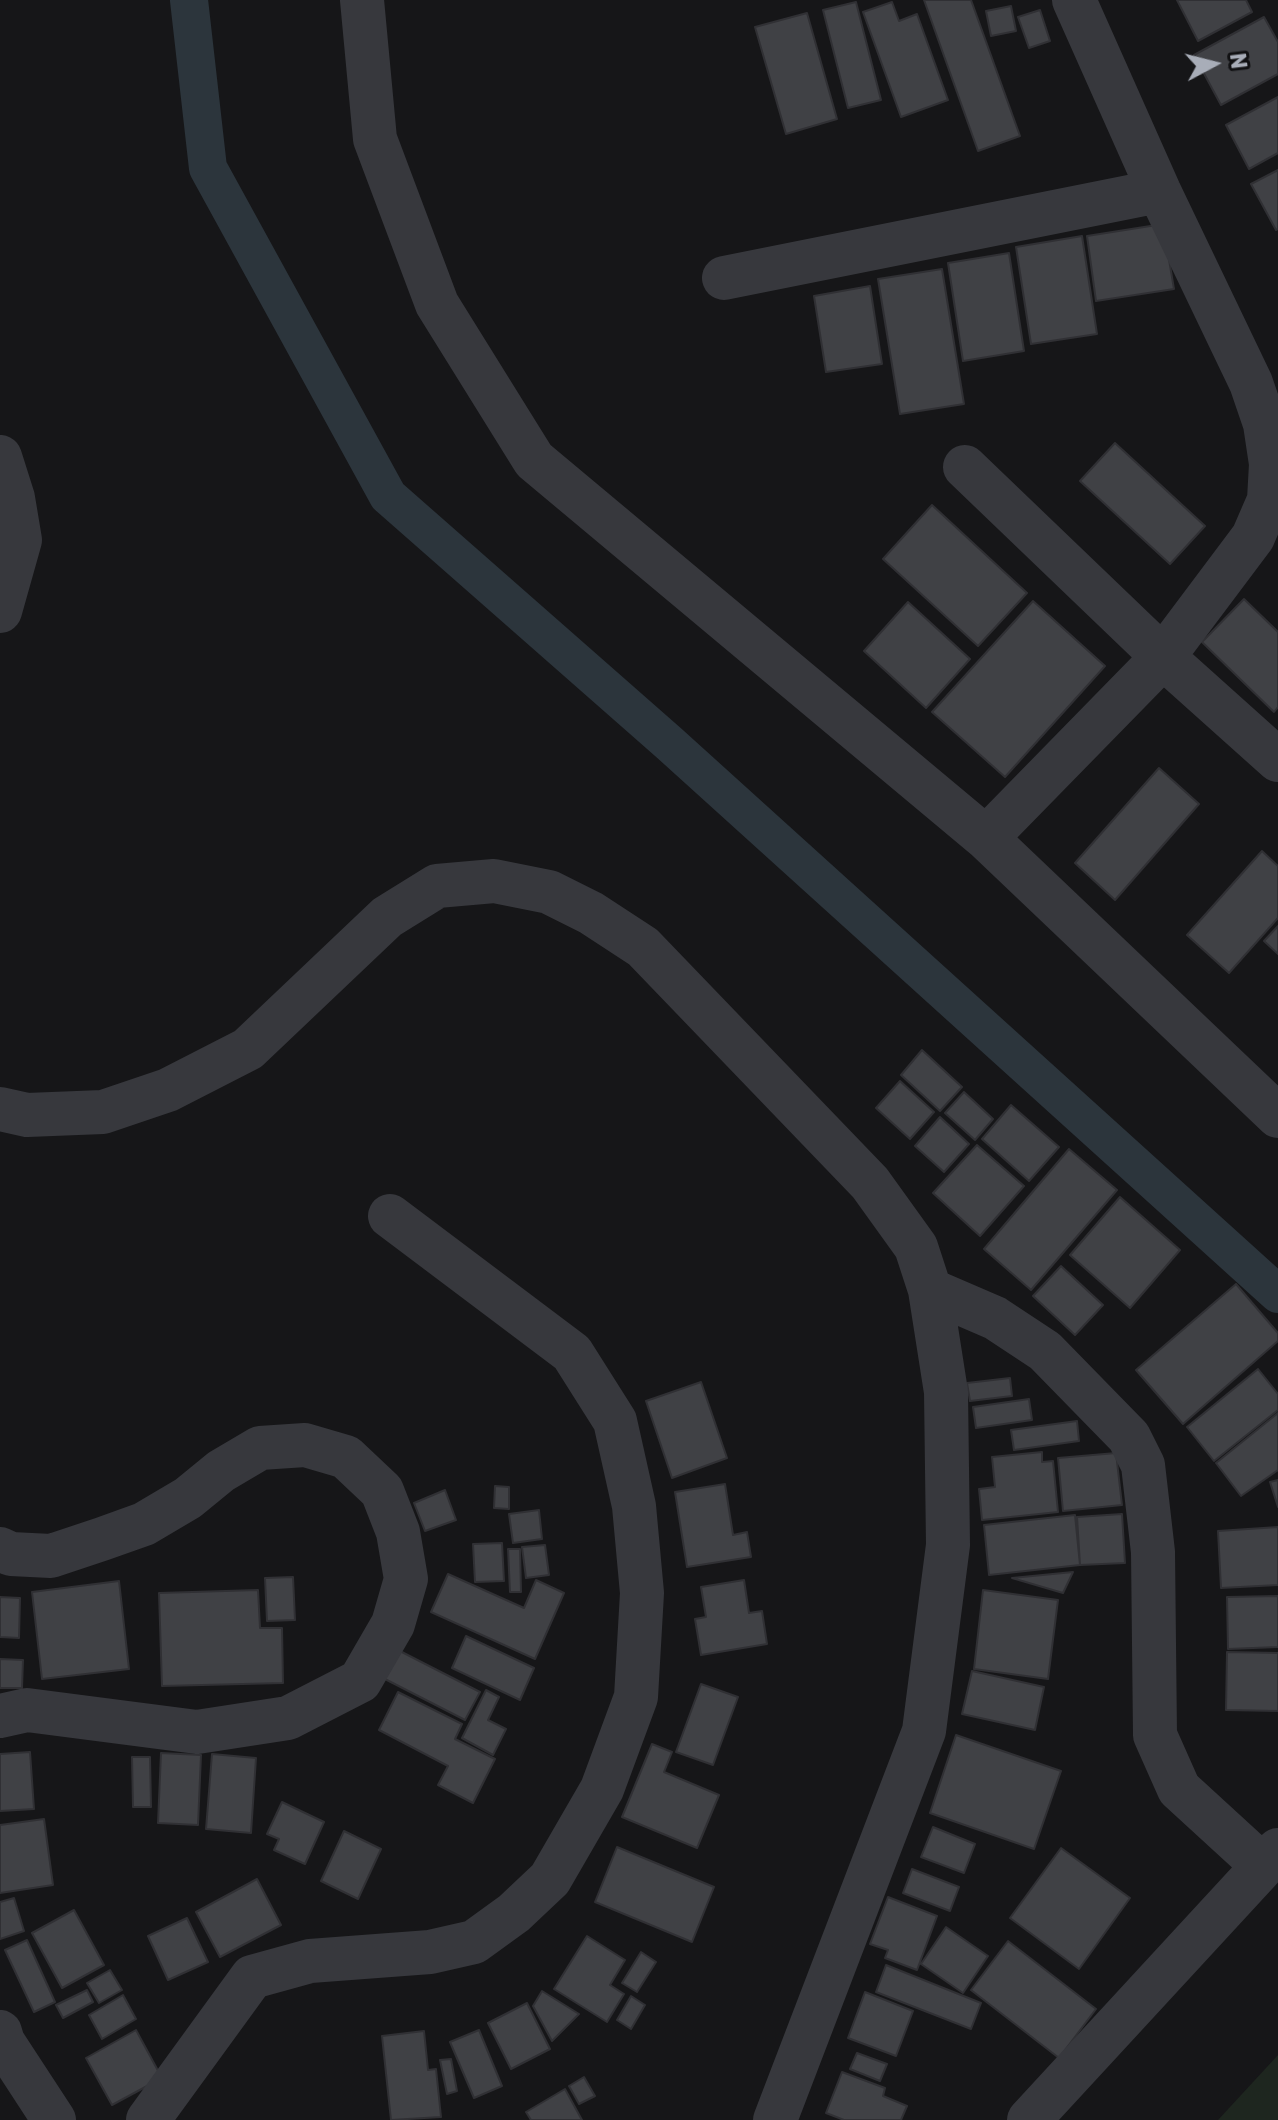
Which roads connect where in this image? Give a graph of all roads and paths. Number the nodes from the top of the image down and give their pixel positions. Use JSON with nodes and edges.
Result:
{"nodes":[{"id":1,"x":362,"y":0,"type":"edge"},
{"id":2,"x":1074,"y":0,"type":"edge"},
{"id":3,"x":1159,"y":191,"type":"junction"},
{"id":4,"x":724,"y":278,"type":"dead end"},
{"id":5,"x":0,"y":457,"type":"edge"},
{"id":6,"x":965,"y":467,"type":"dead end"},
{"id":7,"x":0,"y":611,"type":"edge"},
{"id":8,"x":1163,"y":657,"type":"junction"},
{"id":9,"x":1278,"y":760,"type":"edge"},
{"id":10,"x":986,"y":838,"type":"junction"},
{"id":11,"x":0,"y":1109,"type":"edge"},
{"id":12,"x":1278,"y":1116,"type":"edge"},
{"id":13,"x":390,"y":1216,"type":"dead end"},
{"id":14,"x":930,"y":1290,"type":"junction"},
{"id":15,"x":0,"y":1549,"type":"edge"},
{"id":16,"x":0,"y":1716,"type":"edge"},
{"id":17,"x":1270,"y":1858,"type":"edge"},
{"id":18,"x":0,"y":2032,"type":"edge"},
{"id":19,"x":54,"y":2120,"type":"edge"},
{"id":20,"x":148,"y":2120,"type":"edge"},
{"id":21,"x":775,"y":2120,"type":"edge"},
{"id":22,"x":1029,"y":2120,"type":"edge"}],
"edges":[{"from":1,"to":10,"type":"street"},
{"from":2,"to":3,"type":"street"},
{"from":3,"to":4,"type":"street"},
{"from":3,"to":8,"type":"street"},
{"from":5,"to":7,"type":"street"},
{"from":6,"to":8,"type":"street"},
{"from":8,"to":9,"type":"street"},
{"from":8,"to":10,"type":"street"},
{"from":10,"to":12,"type":"street"},
{"from":11,"to":14,"type":"street"},
{"from":13,"to":20,"type":"street"},
{"from":14,"to":17,"type":"street"},
{"from":14,"to":21,"type":"street"},
{"from":15,"to":16,"type":"street"},
{"from":17,"to":22,"type":"street"},
{"from":18,"to":19,"type":"street"}]}
